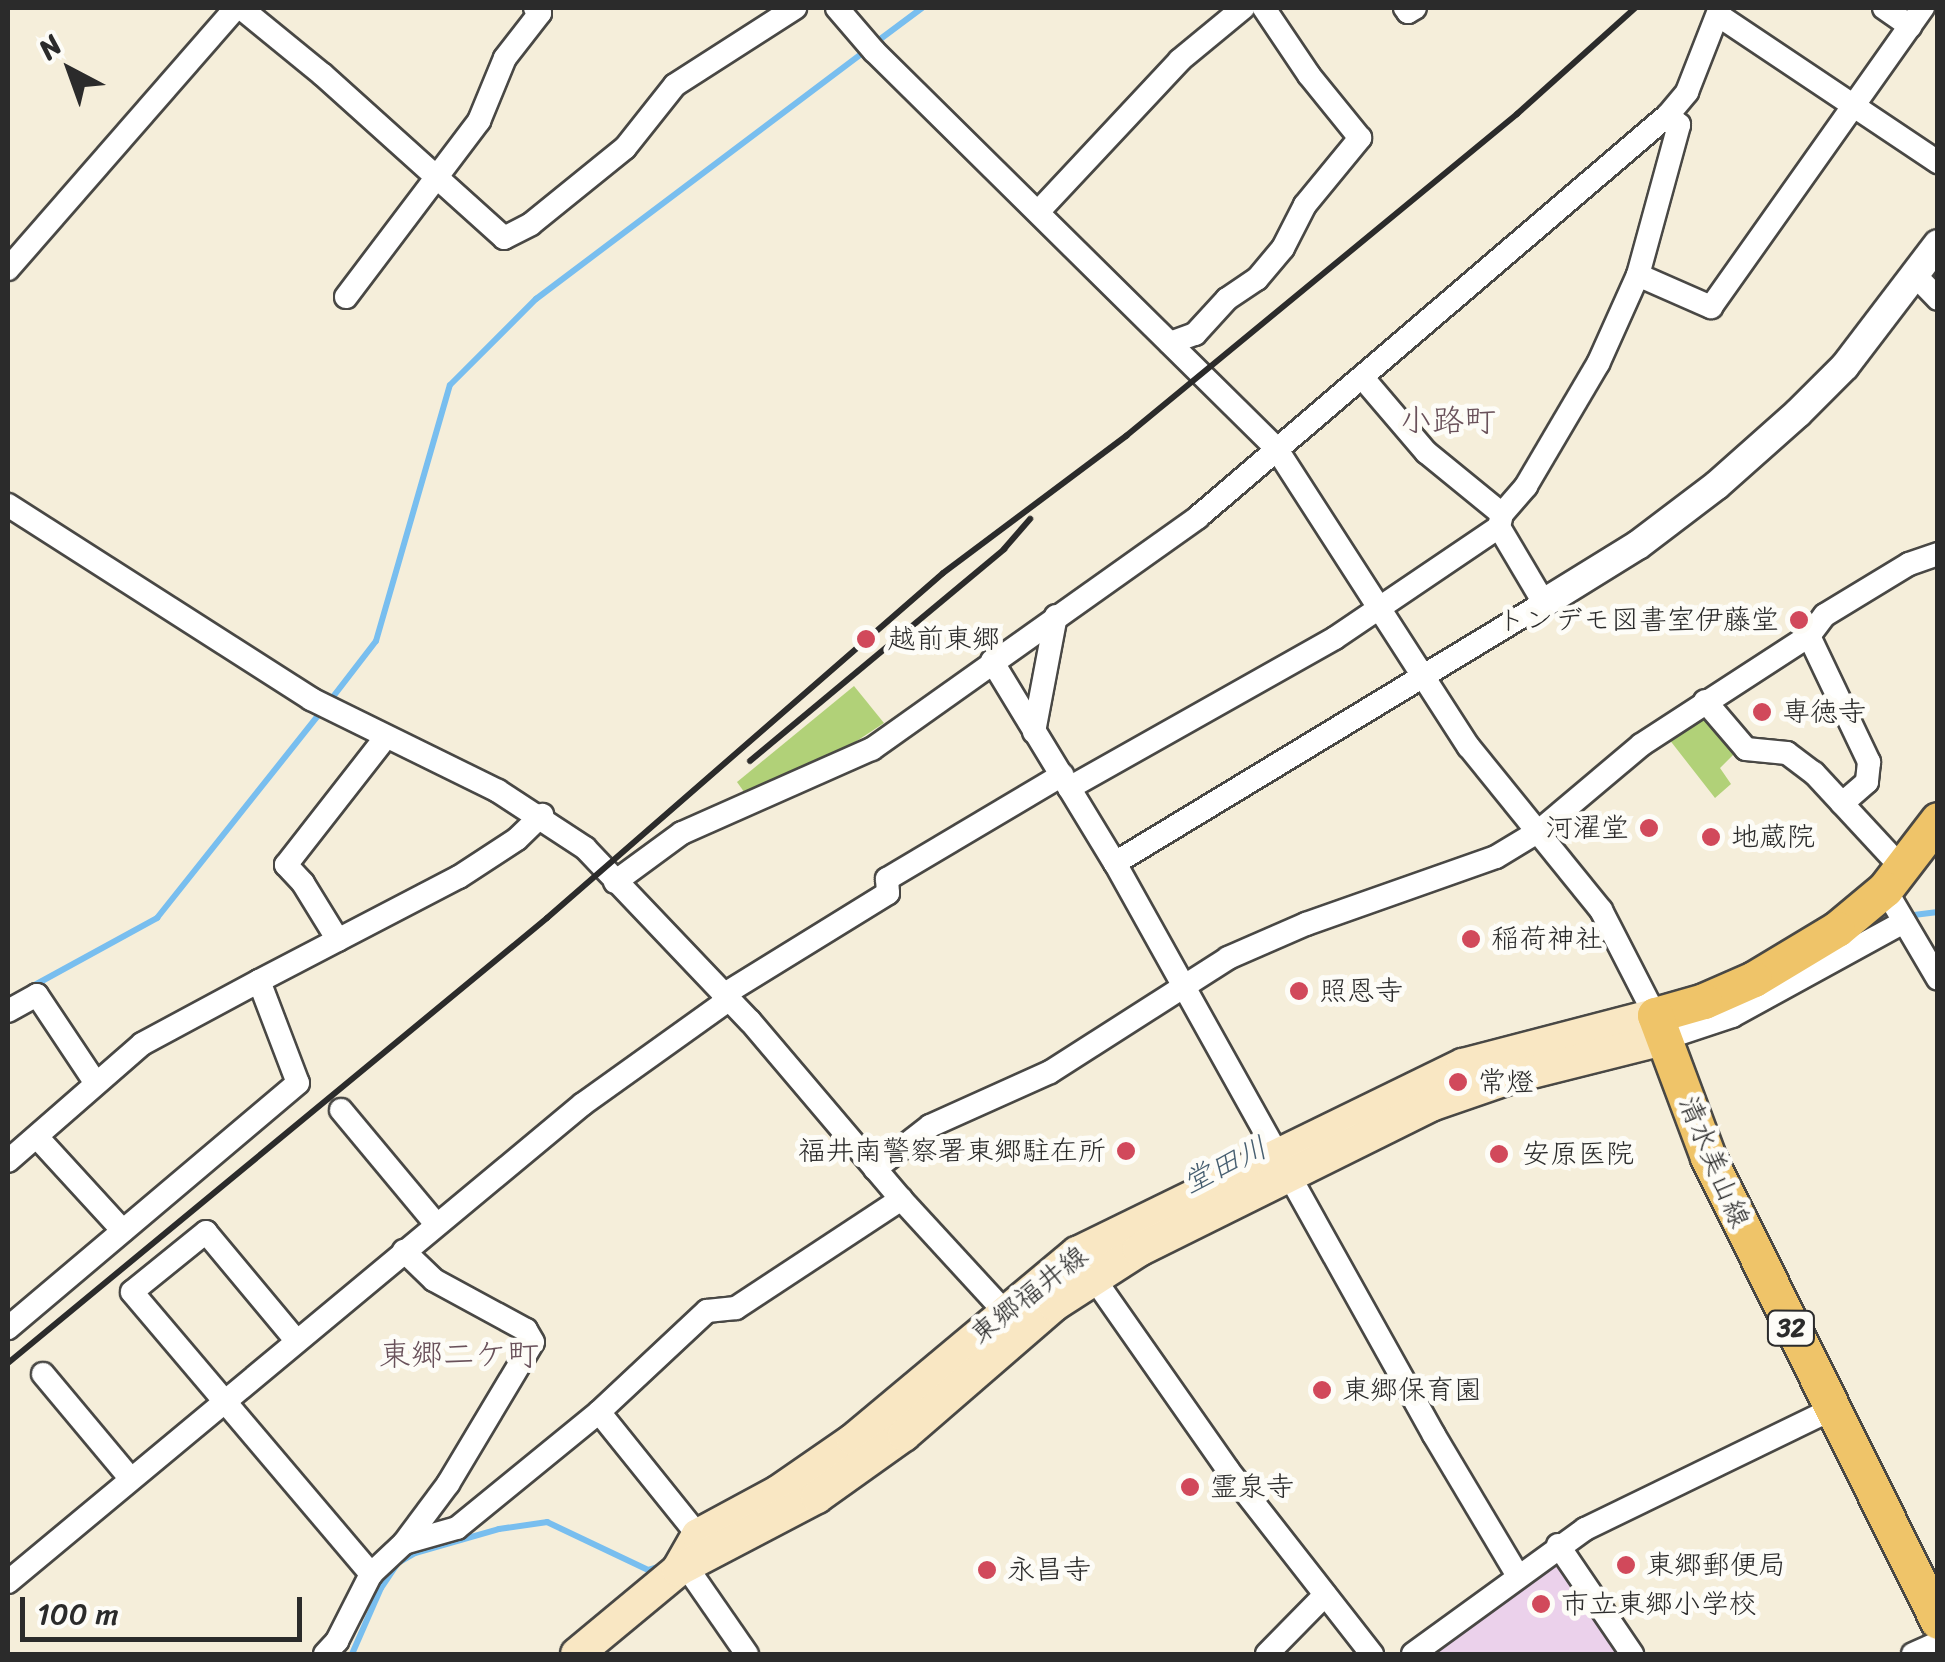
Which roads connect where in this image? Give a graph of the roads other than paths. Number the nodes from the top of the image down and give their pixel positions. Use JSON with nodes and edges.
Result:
{"nodes":[{"id":1,"x":239,"y":8,"type":"edge"},
{"id":2,"x":535,"y":8,"type":"edge"},
{"id":3,"x":795,"y":8,"type":"edge"},
{"id":4,"x":837,"y":8,"type":"edge"},
{"id":5,"x":1242,"y":8,"type":"edge"},
{"id":6,"x":1264,"y":8,"type":"edge"},
{"id":7,"x":1405,"y":8,"type":"edge"},
{"id":8,"x":1414,"y":8,"type":"edge"},
{"id":9,"x":1884,"y":8,"type":"edge"},
{"id":10,"x":1719,"y":11,"type":"edge"},
{"id":11,"x":1916,"y":17,"type":"edge"},
{"id":12,"x":1853,"y":106,"type":"junction"},
{"id":13,"x":1668,"y":115,"type":"junction"},
{"id":14,"x":1938,"y":162,"type":"edge"},
{"id":15,"x":432,"y":178,"type":"junction"},
{"id":16,"x":1038,"y":212,"type":"junction"},
{"id":17,"x":1938,"y":244,"type":"edge"},
{"id":18,"x":8,"y":269,"type":"edge"},
{"id":19,"x":1915,"y":275,"type":"junction"},
{"id":20,"x":1638,"y":276,"type":"junction"},
{"id":21,"x":346,"y":296,"type":"dead end"},
{"id":22,"x":1938,"y":299,"type":"edge"},
{"id":23,"x":1170,"y":343,"type":"junction"},
{"id":24,"x":1362,"y":378,"type":"junction"},
{"id":25,"x":1276,"y":448,"type":"junction"},
{"id":26,"x":8,"y":505,"type":"edge"},
{"id":27,"x":1501,"y":521,"type":"junction"},
{"id":28,"x":1938,"y":554,"type":"edge"},
{"id":29,"x":1544,"y":603,"type":"junction"},
{"id":30,"x":1378,"y":607,"type":"junction"},
{"id":31,"x":1056,"y":616,"type":"junction"},
{"id":32,"x":1809,"y":636,"type":"junction"},
{"id":33,"x":992,"y":661,"type":"junction"},
{"id":34,"x":1421,"y":674,"type":"junction"},
{"id":35,"x":1705,"y":700,"type":"junction"},
{"id":36,"x":1034,"y":732,"type":"junction"},
{"id":37,"x":386,"y":737,"type":"junction"},
{"id":38,"x":1066,"y":782,"type":"junction"},
{"id":39,"x":1842,"y":804,"type":"junction"},
{"id":40,"x":542,"y":815,"type":"junction"},
{"id":41,"x":1938,"y":820,"type":"edge"},
{"id":42,"x":1539,"y":831,"type":"junction"},
{"id":43,"x":1115,"y":862,"type":"junction"},
{"id":44,"x":1894,"y":879,"type":"junction"},
{"id":45,"x":615,"y":882,"type":"junction"},
{"id":46,"x":1904,"y":922,"type":"junction"},
{"id":47,"x":338,"y":940,"type":"junction"},
{"id":48,"x":1781,"y":977,"type":"junction"},
{"id":49,"x":1938,"y":979,"type":"edge"},
{"id":50,"x":259,"y":981,"type":"junction"},
{"id":51,"x":1183,"y":986,"type":"junction"},
{"id":52,"x":725,"y":998,"type":"junction"},
{"id":53,"x":8,"y":1011,"type":"edge"},
{"id":54,"x":1659,"y":1026,"type":"junction"},
{"id":55,"x":96,"y":1082,"type":"junction"},
{"id":56,"x":340,"y":1110,"type":"dead end"},
{"id":57,"x":36,"y":1137,"type":"junction"},
{"id":58,"x":8,"y":1161,"type":"edge"},
{"id":59,"x":1285,"y":1164,"type":"junction"},
{"id":60,"x":875,"y":1168,"type":"junction"},
{"id":61,"x":901,"y":1199,"type":"junction"},
{"id":62,"x":436,"y":1224,"type":"junction"},
{"id":63,"x":123,"y":1231,"type":"junction"},
{"id":64,"x":404,"y":1251,"type":"junction"},
{"id":65,"x":1085,"y":1265,"type":"junction"},
{"id":66,"x":1014,"y":1321,"type":"junction"},
{"id":67,"x":8,"y":1328,"type":"edge"},
{"id":68,"x":296,"y":1339,"type":"junction"},
{"id":69,"x":43,"y":1374,"type":"dead end"},
{"id":70,"x":220,"y":1401,"type":"junction"},
{"id":71,"x":1832,"y":1409,"type":"junction"},
{"id":72,"x":599,"y":1412,"type":"junction"},
{"id":73,"x":130,"y":1478,"type":"junction"},
{"id":74,"x":448,"y":1484,"type":"junction"},
{"id":75,"x":482,"y":1507,"type":"junction"},
{"id":76,"x":404,"y":1543,"type":"junction"},
{"id":77,"x":1558,"y":1545,"type":"junction"},
{"id":78,"x":688,"y":1554,"type":"junction"},
{"id":79,"x":372,"y":1574,"type":"junction"},
{"id":80,"x":1518,"y":1576,"type":"junction"},
{"id":81,"x":8,"y":1582,"type":"edge"},
{"id":82,"x":1325,"y":1594,"type":"junction"},
{"id":83,"x":1938,"y":1620,"type":"edge"},
{"id":84,"x":1938,"y":1644,"type":"edge"},
{"id":85,"x":324,"y":1654,"type":"edge"},
{"id":86,"x":577,"y":1654,"type":"edge"},
{"id":87,"x":747,"y":1654,"type":"edge"},
{"id":88,"x":1267,"y":1654,"type":"edge"},
{"id":89,"x":1372,"y":1654,"type":"edge"},
{"id":90,"x":1412,"y":1654,"type":"edge"},
{"id":91,"x":1632,"y":1654,"type":"edge"},
{"id":92,"x":1913,"y":1654,"type":"edge"}],
"edges":[{"from":1,"to":15,"type":"street"},
{"from":1,"to":18,"type":"street"},
{"from":2,"to":15,"type":"street"},
{"from":3,"to":15,"type":"street"},
{"from":4,"to":16,"type":"street"},
{"from":5,"to":16,"type":"street"},
{"from":6,"to":23,"type":"street"},
{"from":7,"to":8,"type":"street"},
{"from":9,"to":11,"type":"street"},
{"from":10,"to":12,"type":"street"},
{"from":10,"to":13,"type":"street"},
{"from":11,"to":12,"type":"street"},
{"from":12,"to":14,"type":"street"},
{"from":12,"to":20,"type":"street"},
{"from":13,"to":20,"type":"street"},
{"from":13,"to":24,"type":"street"},
{"from":15,"to":21,"type":"street"},
{"from":16,"to":23,"type":"street"},
{"from":17,"to":19,"type":"street"},
{"from":19,"to":22,"type":"street"},
{"from":19,"to":29,"type":"street"},
{"from":20,"to":27,"type":"street"},
{"from":23,"to":25,"type":"street"},
{"from":24,"to":25,"type":"street"},
{"from":24,"to":27,"type":"street"},
{"from":25,"to":30,"type":"street"},
{"from":25,"to":31,"type":"street"},
{"from":26,"to":37,"type":"street"},
{"from":27,"to":29,"type":"street"},
{"from":27,"to":30,"type":"street"},
{"from":28,"to":32,"type":"street"},
{"from":29,"to":34,"type":"street"},
{"from":30,"to":34,"type":"street"},
{"from":30,"to":38,"type":"street"},
{"from":31,"to":33,"type":"street"},
{"from":31,"to":36,"type":"street"},
{"from":32,"to":35,"type":"street"},
{"from":32,"to":39,"type":"street"},
{"from":33,"to":36,"type":"street"},
{"from":33,"to":45,"type":"street"},
{"from":34,"to":42,"type":"street"},
{"from":34,"to":43,"type":"street"},
{"from":35,"to":39,"type":"street"},
{"from":35,"to":42,"type":"street"},
{"from":36,"to":38,"type":"street"},
{"from":37,"to":40,"type":"street"},
{"from":37,"to":47,"type":"street"},
{"from":38,"to":43,"type":"street"},
{"from":38,"to":52,"type":"street"},
{"from":39,"to":44,"type":"street"},
{"from":40,"to":45,"type":"street"},
{"from":40,"to":47,"type":"street"},
{"from":41,"to":44,"type":"main road"},
{"from":42,"to":51,"type":"street"},
{"from":42,"to":54,"type":"street"},
{"from":43,"to":51,"type":"street"},
{"from":44,"to":46,"type":"street"},
{"from":44,"to":48,"type":"main road"},
{"from":45,"to":52,"type":"street"},
{"from":46,"to":48,"type":"street"},
{"from":46,"to":49,"type":"street"},
{"from":47,"to":50,"type":"street"},
{"from":48,"to":54,"type":"main road"},
{"from":50,"to":55,"type":"street"},
{"from":50,"to":63,"type":"street"},
{"from":51,"to":59,"type":"street"},
{"from":51,"to":60,"type":"street"},
{"from":52,"to":60,"type":"street"},
{"from":52,"to":62,"type":"street"},
{"from":53,"to":55,"type":"street"},
{"from":54,"to":59,"type":"main road","name":"東郷福井線"},
{"from":54,"to":71,"type":"main road","name":"清水美山線","number":"32"},
{"from":55,"to":57,"type":"street"},
{"from":56,"to":62,"type":"street"},
{"from":57,"to":58,"type":"street"},
{"from":57,"to":63,"type":"street"},
{"from":59,"to":65,"type":"main road","name":"東郷福井線"},
{"from":59,"to":80,"type":"street"},
{"from":60,"to":61,"type":"street"},
{"from":61,"to":66,"type":"street"},
{"from":61,"to":72,"type":"street"},
{"from":62,"to":64,"type":"street"},
{"from":63,"to":67,"type":"street"},
{"from":64,"to":68,"type":"street"},
{"from":64,"to":74,"type":"street"},
{"from":65,"to":66,"type":"main road","name":"東郷福井線"},
{"from":65,"to":82,"type":"street"},
{"from":66,"to":78,"type":"main road","name":"東郷福井線"},
{"from":68,"to":70,"type":"street"},
{"from":68,"to":70,"type":"street"},
{"from":69,"to":73,"type":"street"},
{"from":70,"to":73,"type":"street"},
{"from":70,"to":79,"type":"street"},
{"from":71,"to":77,"type":"street"},
{"from":71,"to":83,"type":"main road","name":"清水美山線","number":"32"},
{"from":72,"to":75,"type":"street"},
{"from":72,"to":78,"type":"street"},
{"from":73,"to":81,"type":"street"},
{"from":74,"to":75,"type":"street"},
{"from":74,"to":76,"type":"street"},
{"from":75,"to":76,"type":"street"},
{"from":76,"to":79,"type":"street"},
{"from":77,"to":80,"type":"street"},
{"from":77,"to":91,"type":"street"},
{"from":78,"to":86,"type":"main road","name":"東郷福井線"},
{"from":78,"to":87,"type":"street"},
{"from":79,"to":85,"type":"street"},
{"from":80,"to":90,"type":"street"},
{"from":82,"to":88,"type":"street"},
{"from":82,"to":89,"type":"street"},
{"from":84,"to":92,"type":"street"}]}
